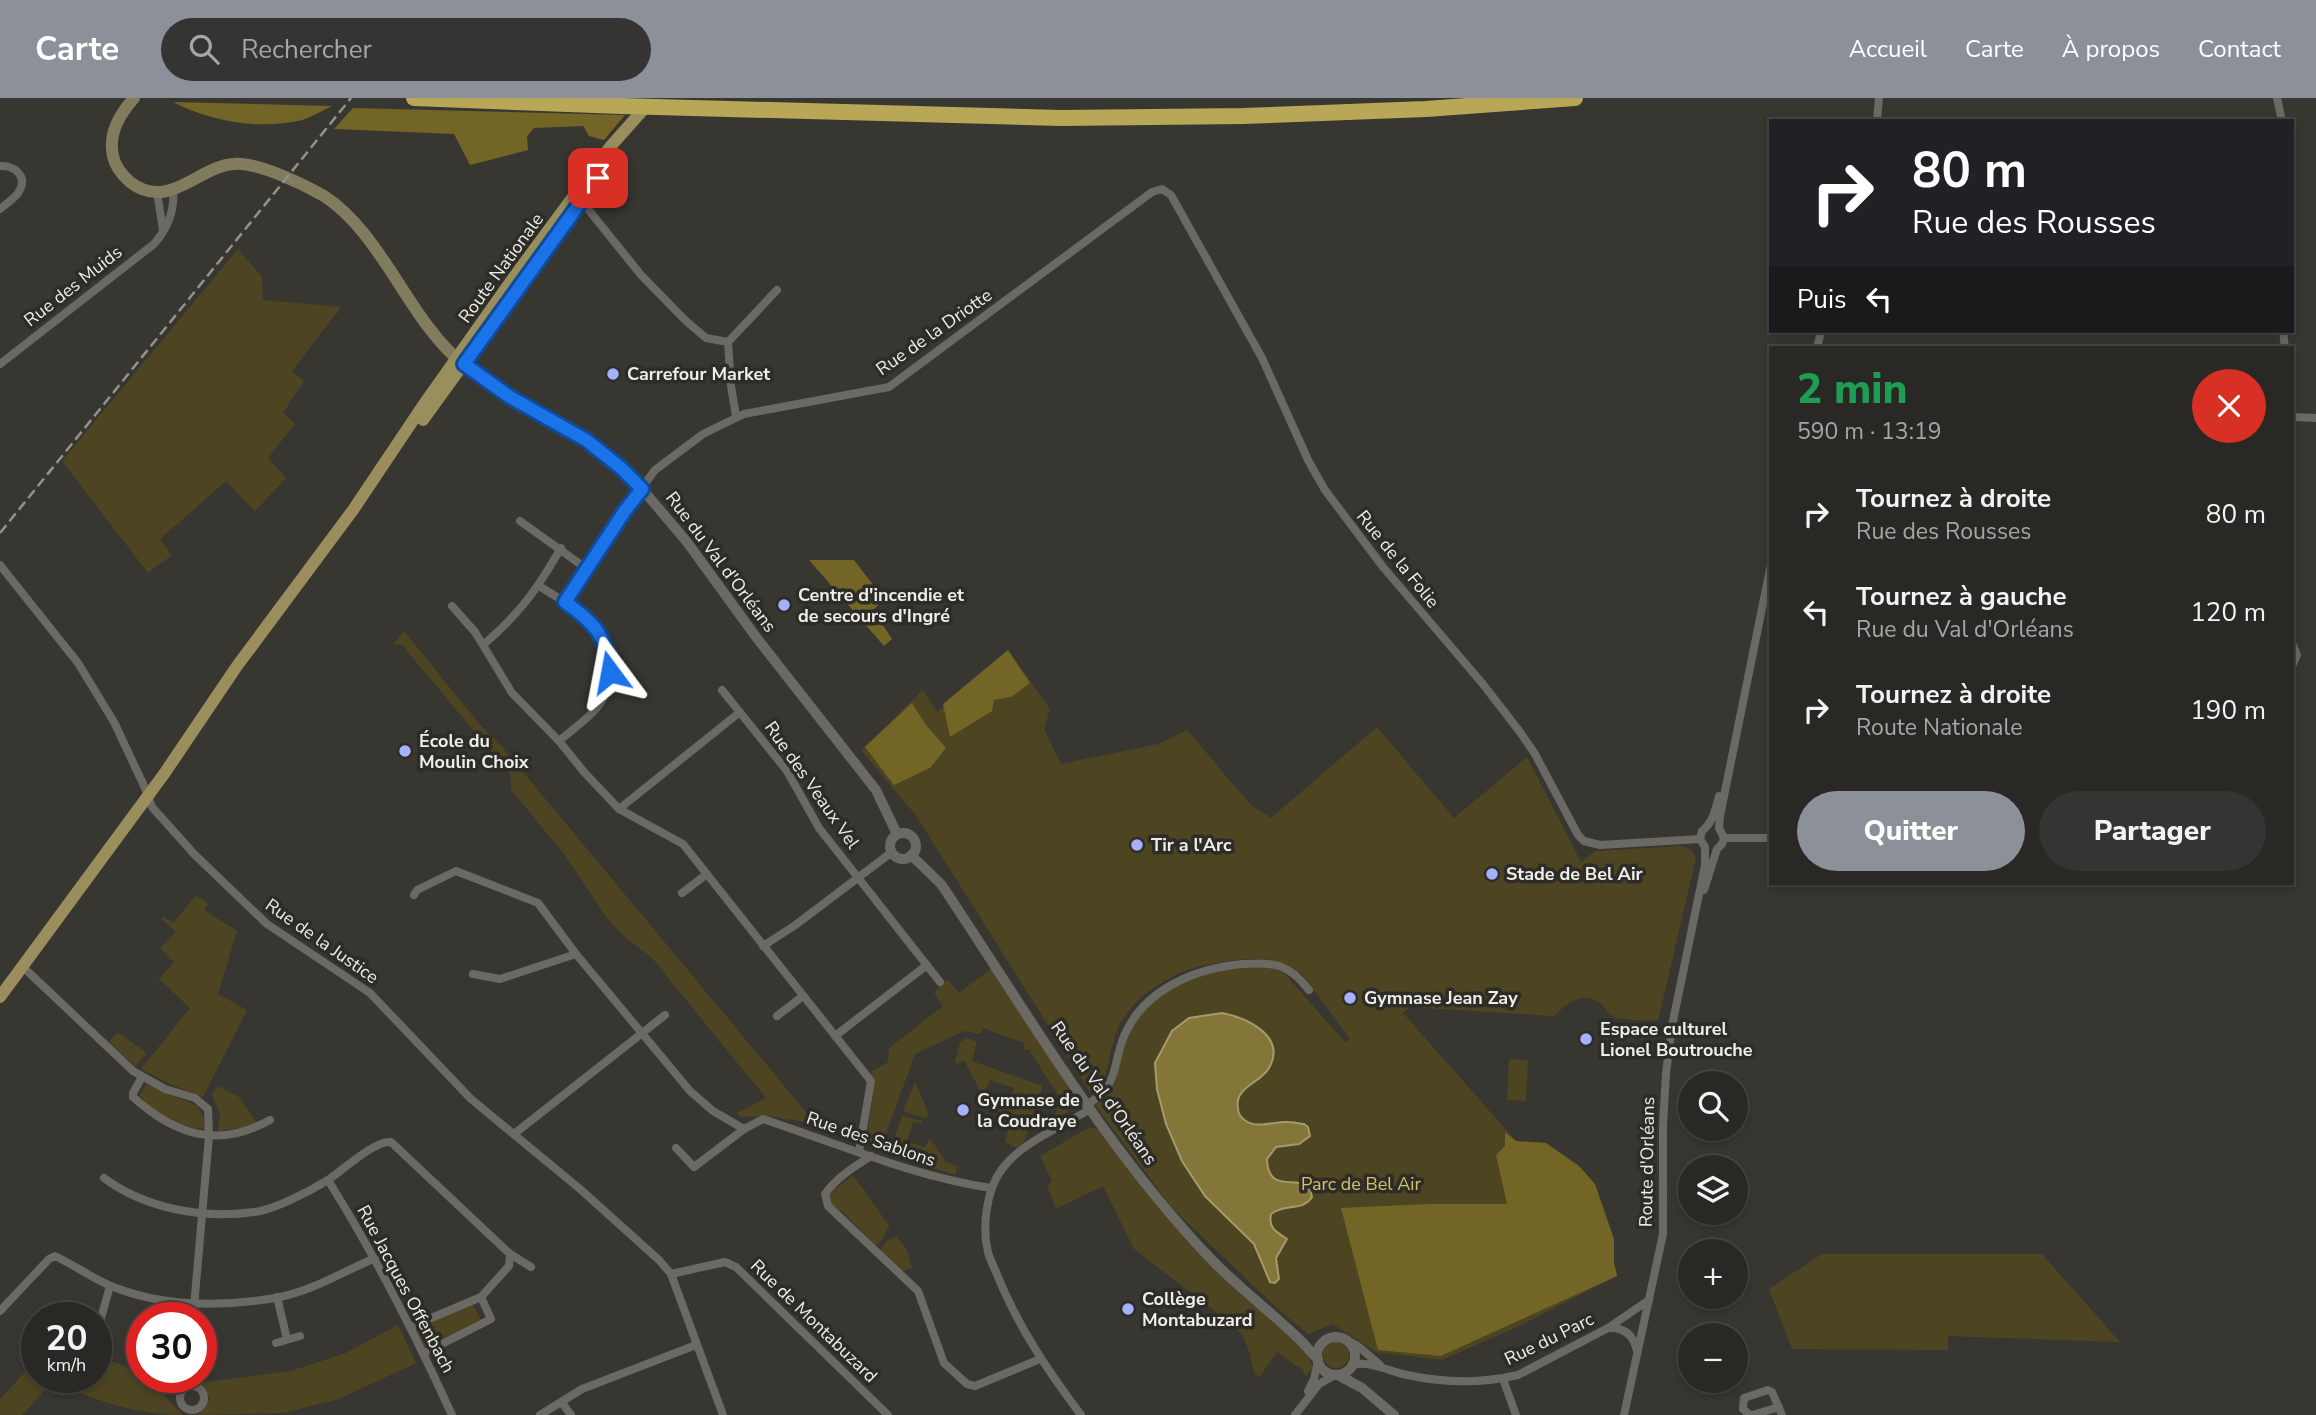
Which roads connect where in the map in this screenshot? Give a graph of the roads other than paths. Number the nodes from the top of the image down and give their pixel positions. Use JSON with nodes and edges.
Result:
{"nodes":[{"id":1,"x":134,"y":98,"type":"edge"},
{"id":2,"x":414,"y":98,"type":"edge"},
{"id":3,"x":652,"y":98,"type":"edge"},
{"id":4,"x":1575,"y":98,"type":"edge"},
{"id":5,"x":1879,"y":98,"type":"edge"},
{"id":6,"x":2277,"y":98,"type":"edge"},
{"id":7,"x":1877,"y":119,"type":"edge"},
{"id":8,"x":2282,"y":119,"type":"edge"},
{"id":9,"x":0,"y":166,"type":"edge"},
{"id":10,"x":173,"y":190,"type":"junction"},
{"id":11,"x":157,"y":192,"type":"junction"},
{"id":12,"x":1152,"y":192,"type":"joint"},
{"id":13,"x":579,"y":195,"type":"junction"},
{"id":14,"x":0,"y":209,"type":"edge"},
{"id":15,"x":163,"y":230,"type":"junction"},
{"id":16,"x":777,"y":290,"type":"dead end"},
{"id":17,"x":728,"y":342,"type":"junction"},
{"id":18,"x":460,"y":361,"type":"junction"},
{"id":19,"x":0,"y":364,"type":"edge"},
{"id":20,"x":736,"y":416,"type":"junction"},
{"id":21,"x":2294,"y":416,"type":"edge"},
{"id":22,"x":2316,"y":418,"type":"edge"},
{"id":23,"x":642,"y":489,"type":"junction"},
{"id":24,"x":520,"y":521,"type":"dead end"},
{"id":25,"x":561,"y":548,"type":"junction"},
{"id":26,"x":0,"y":565,"type":"edge"},
{"id":27,"x":587,"y":569,"type":"junction"},
{"id":28,"x":1769,"y":573,"type":"edge"},
{"id":29,"x":539,"y":586,"type":"junction"},
{"id":30,"x":565,"y":602,"type":"junction"},
{"id":31,"x":452,"y":606,"type":"dead end"},
{"id":32,"x":483,"y":645,"type":"junction"},
{"id":33,"x":722,"y":690,"type":"dead end"},
{"id":34,"x":740,"y":712,"type":"junction"},
{"id":35,"x":1737,"y":722,"type":"junction"},
{"id":36,"x":559,"y":741,"type":"junction"},
{"id":37,"x":148,"y":796,"type":"junction"},
{"id":38,"x":619,"y":809,"type":"junction"},
{"id":39,"x":1709,"y":826,"type":"junction"},
{"id":40,"x":1719,"y":828,"type":"junction"},
{"id":41,"x":897,"y":834,"type":"junction"},
{"id":42,"x":1724,"y":838,"type":"junction"},
{"id":43,"x":1769,"y":838,"type":"edge"},
{"id":44,"x":1700,"y":839,"type":"junction"},
{"id":45,"x":1705,"y":848,"type":"junction"},
{"id":46,"x":1717,"y":849,"type":"junction"},
{"id":47,"x":892,"y":852,"type":"junction"},
{"id":48,"x":911,"y":855,"type":"junction"},
{"id":49,"x":707,"y":874,"type":"junction"},
{"id":50,"x":859,"y":877,"type":"junction"},
{"id":51,"x":682,"y":893,"type":"dead end"},
{"id":52,"x":414,"y":895,"type":"dead end"},
{"id":53,"x":1697,"y":909,"type":"junction"},
{"id":54,"x":762,"y":946,"type":"junction"},
{"id":55,"x":576,"y":954,"type":"junction"},
{"id":56,"x":927,"y":965,"type":"junction"},
{"id":57,"x":23,"y":967,"type":"junction"},
{"id":58,"x":473,"y":974,"type":"dead end"},
{"id":59,"x":940,"y":982,"type":"dead end"},
{"id":60,"x":1310,"y":990,"type":"dead end"},
{"id":61,"x":803,"y":996,"type":"junction"},
{"id":62,"x":0,"y":997,"type":"edge"},
{"id":63,"x":664,"y":1014,"type":"dead end"},
{"id":64,"x":777,"y":1016,"type":"dead end"},
{"id":65,"x":642,"y":1032,"type":"junction"},
{"id":66,"x":835,"y":1036,"type":"junction"},
{"id":67,"x":142,"y":1077,"type":"junction"},
{"id":68,"x":1088,"y":1107,"type":"junction"},
{"id":69,"x":270,"y":1120,"type":"dead end"},
{"id":70,"x":744,"y":1129,"type":"junction"},
{"id":71,"x":514,"y":1135,"type":"junction"},
{"id":72,"x":209,"y":1136,"type":"junction"},
{"id":73,"x":676,"y":1148,"type":"dead end"},
{"id":74,"x":859,"y":1152,"type":"junction"},
{"id":75,"x":871,"y":1156,"type":"junction"},
{"id":76,"x":104,"y":1178,"type":"dead end"},
{"id":77,"x":328,"y":1180,"type":"junction"},
{"id":78,"x":991,"y":1188,"type":"junction"},
{"id":79,"x":202,"y":1213,"type":"junction"},
{"id":80,"x":510,"y":1254,"type":"junction"},
{"id":81,"x":375,"y":1258,"type":"junction"},
{"id":82,"x":531,"y":1267,"type":"dead end"},
{"id":83,"x":671,"y":1274,"type":"junction"},
{"id":84,"x":110,"y":1286,"type":"junction"},
{"id":85,"x":277,"y":1297,"type":"junction"},
{"id":86,"x":481,"y":1297,"type":"junction"},
{"id":87,"x":1649,"y":1300,"type":"junction"},
{"id":88,"x":106,"y":1302,"type":"edge"},
{"id":89,"x":176,"y":1302,"type":"edge"},
{"id":90,"x":194,"y":1302,"type":"edge"},
{"id":91,"x":217,"y":1303,"type":"edge"},
{"id":92,"x":0,"y":1311,"type":"edge"},
{"id":93,"x":1623,"y":1317,"type":"junction"},
{"id":94,"x":410,"y":1327,"type":"junction"},
{"id":95,"x":1608,"y":1328,"type":"junction"},
{"id":96,"x":1291,"y":1332,"type":"junction"},
{"id":97,"x":1626,"y":1332,"type":"junction"},
{"id":98,"x":300,"y":1336,"type":"dead end"},
{"id":99,"x":287,"y":1339,"type":"junction"},
{"id":100,"x":1326,"y":1340,"type":"junction"},
{"id":101,"x":1347,"y":1340,"type":"junction"},
{"id":102,"x":276,"y":1343,"type":"dead end"},
{"id":103,"x":696,"y":1345,"type":"junction"},
{"id":104,"x":424,"y":1353,"type":"junction"},
{"id":105,"x":1040,"y":1359,"type":"junction"},
{"id":106,"x":1318,"y":1360,"type":"junction"},
{"id":107,"x":1353,"y":1364,"type":"junction"},
{"id":108,"x":1380,"y":1365,"type":"junction"},
{"id":109,"x":1635,"y":1370,"type":"junction"},
{"id":110,"x":1337,"y":1375,"type":"junction"},
{"id":111,"x":1503,"y":1379,"type":"junction"},
{"id":112,"x":1363,"y":1388,"type":"junction"},
{"id":113,"x":182,"y":1393,"type":"edge"},
{"id":114,"x":202,"y":1393,"type":"edge"},
{"id":115,"x":1306,"y":1397,"type":"junction"},
{"id":116,"x":562,"y":1403,"type":"junction"},
{"id":117,"x":1781,"y":1411,"type":"edge"},
{"id":118,"x":190,"y":1412,"type":"edge"},
{"id":119,"x":452,"y":1415,"type":"edge"},
{"id":120,"x":540,"y":1415,"type":"edge"},
{"id":121,"x":571,"y":1415,"type":"edge"},
{"id":122,"x":723,"y":1415,"type":"edge"},
{"id":123,"x":888,"y":1415,"type":"edge"},
{"id":124,"x":1081,"y":1415,"type":"edge"},
{"id":125,"x":1295,"y":1415,"type":"edge"},
{"id":126,"x":1394,"y":1415,"type":"edge"},
{"id":127,"x":1516,"y":1415,"type":"edge"},
{"id":128,"x":1625,"y":1415,"type":"edge"},
{"id":129,"x":1751,"y":1415,"type":"edge"}],
"edges":[{"from":1,"to":11,"type":"main road"},
{"from":2,"to":4,"type":"highway"},
{"from":3,"to":13,"type":"main road","name":"Route Nationale"},
{"from":5,"to":7,"type":"street"},
{"from":6,"to":8,"type":"street"},
{"from":9,"to":14,"type":"street"},
{"from":10,"to":11,"type":"main road"},
{"from":10,"to":15,"type":"street","name":"Rue des Muids"},
{"from":10,"to":18,"type":"main road"},
{"from":11,"to":15,"type":"street"},
{"from":12,"to":20,"type":"street","name":"Rue de la Driotte"},
{"from":12,"to":44,"type":"street","name":"Rue de la Folie"},
{"from":13,"to":17,"type":"street"},
{"from":13,"to":18,"type":"main road","name":"Route Nationale"},
{"from":15,"to":19,"type":"street","name":"Rue des Muids"},
{"from":16,"to":17,"type":"street"},
{"from":17,"to":20,"type":"street"},
{"from":18,"to":23,"type":"street","name":"Rue du Val d'Orléans"},
{"from":18,"to":37,"type":"main road","name":"Route Nationale"},
{"from":20,"to":23,"type":"street","name":"Rue de la Driotte"},
{"from":21,"to":22,"type":"street"},
{"from":23,"to":27,"type":"street","name":"Rue de la Driotte"},
{"from":23,"to":41,"type":"street","name":"Rue du Val d'Orléans"},
{"from":24,"to":25,"type":"street"},
{"from":25,"to":27,"type":"street"},
{"from":25,"to":29,"type":"street"},
{"from":26,"to":37,"type":"street","name":"Rue de la Justice"},
{"from":27,"to":30,"type":"street","name":"Rue de la Driotte"},
{"from":28,"to":35,"type":"street"},
{"from":29,"to":30,"type":"street"},
{"from":29,"to":32,"type":"street"},
{"from":30,"to":36,"type":"street"},
{"from":31,"to":32,"type":"street"},
{"from":32,"to":36,"type":"street"},
{"from":33,"to":34,"type":"street","name":"Rue des Veaux Vel"},
{"from":34,"to":38,"type":"street"},
{"from":34,"to":50,"type":"street","name":"Rue des Veaux Vel"},
{"from":35,"to":39,"type":"street"},
{"from":35,"to":40,"type":"street"},
{"from":36,"to":38,"type":"street"},
{"from":37,"to":57,"type":"main road","name":"Route Nationale"},
{"from":37,"to":71,"type":"street","name":"Rue de la Justice"},
{"from":38,"to":49,"type":"street"},
{"from":39,"to":40,"type":"street"},
{"from":39,"to":44,"type":"street"},
{"from":40,"to":42,"type":"street"},
{"from":41,"to":47,"type":"street"},
{"from":41,"to":48,"type":"street","name":"Rue du Val d'Orléans"},
{"from":42,"to":43,"type":"street"},
{"from":42,"to":46,"type":"street"},
{"from":44,"to":45,"type":"street"},
{"from":45,"to":46,"type":"street"},
{"from":45,"to":53,"type":"street","name":"Route d'Orléans"},
{"from":46,"to":53,"type":"street","name":"Route d'Orléans"},
{"from":47,"to":48,"type":"street"},
{"from":47,"to":50,"type":"street"},
{"from":48,"to":68,"type":"street","name":"Rue du Val d'Orléans"},
{"from":49,"to":51,"type":"street"},
{"from":49,"to":54,"type":"street"},
{"from":50,"to":54,"type":"street"},
{"from":50,"to":56,"type":"street","name":"Rue des Veaux Vel"},
{"from":52,"to":55,"type":"street"},
{"from":53,"to":87,"type":"street","name":"Route d'Orléans"},
{"from":54,"to":61,"type":"street"},
{"from":55,"to":58,"type":"street"},
{"from":55,"to":65,"type":"street"},
{"from":56,"to":59,"type":"street","name":"Rue des Veaux Vel"},
{"from":56,"to":66,"type":"street"},
{"from":57,"to":62,"type":"main road","name":"Route Nationale"},
{"from":57,"to":67,"type":"street"},
{"from":60,"to":68,"type":"street"},
{"from":61,"to":64,"type":"street"},
{"from":61,"to":66,"type":"street"},
{"from":63,"to":65,"type":"street"},
{"from":65,"to":70,"type":"street"},
{"from":65,"to":71,"type":"street"},
{"from":66,"to":74,"type":"street"},
{"from":67,"to":72,"type":"street"},
{"from":67,"to":72,"type":"street"},
{"from":68,"to":78,"type":"street"},
{"from":68,"to":96,"type":"street","name":"Rue du Val d'Orléans"},
{"from":69,"to":72,"type":"street"},
{"from":70,"to":73,"type":"street","name":"Rue des Sablons"},
{"from":70,"to":74,"type":"street","name":"Rue des Sablons"},
{"from":71,"to":83,"type":"street","name":"Rue de la Justice"},
{"from":72,"to":79,"type":"street"},
{"from":74,"to":75,"type":"street","name":"Rue des Sablons"},
{"from":75,"to":78,"type":"street","name":"Rue des Sablons"},
{"from":75,"to":105,"type":"street"},
{"from":76,"to":79,"type":"street"},
{"from":77,"to":79,"type":"street"},
{"from":77,"to":80,"type":"street"},
{"from":77,"to":81,"type":"street","name":"Rue Jacques Offenbach"},
{"from":78,"to":105,"type":"street"},
{"from":79,"to":90,"type":"street"},
{"from":80,"to":82,"type":"street"},
{"from":80,"to":86,"type":"street"},
{"from":81,"to":85,"type":"street"},
{"from":81,"to":94,"type":"street","name":"Rue Jacques Offenbach"},
{"from":83,"to":103,"type":"street","name":"Rue de la Justice"},
{"from":83,"to":123,"type":"street","name":"Rue de Montabuzard"},
{"from":84,"to":88,"type":"street"},
{"from":84,"to":89,"type":"street"},
{"from":84,"to":92,"type":"street"},
{"from":85,"to":91,"type":"street"},
{"from":85,"to":99,"type":"street"},
{"from":86,"to":94,"type":"street"},
{"from":86,"to":104,"type":"street"},
{"from":87,"to":93,"type":"street","name":"Rue du Parc"},
{"from":87,"to":109,"type":"street","name":"Route d'Orléans"},
{"from":93,"to":95,"type":"street","name":"Rue du Parc"},
{"from":93,"to":97,"type":"street"},
{"from":94,"to":104,"type":"street","name":"Rue Jacques Offenbach"},
{"from":95,"to":97,"type":"street","name":"Rue du Parc"},
{"from":95,"to":111,"type":"street","name":"Rue du Parc"},
{"from":96,"to":100,"type":"street","name":"Rue du Val d'Orléans"},
{"from":96,"to":106,"type":"street","name":"Rue du Val d'Orléans"},
{"from":97,"to":109,"type":"street"},
{"from":98,"to":99,"type":"street"},
{"from":99,"to":102,"type":"street"},
{"from":100,"to":101,"type":"street"},
{"from":100,"to":106,"type":"street"},
{"from":101,"to":107,"type":"street"},
{"from":101,"to":108,"type":"street","name":"Rue du Parc"},
{"from":103,"to":116,"type":"street"},
{"from":103,"to":122,"type":"street","name":"Rue de la Justice"},
{"from":104,"to":119,"type":"street","name":"Rue Jacques Offenbach"},
{"from":105,"to":124,"type":"street"},
{"from":106,"to":110,"type":"street"},
{"from":106,"to":115,"type":"street"},
{"from":107,"to":108,"type":"street","name":"Rue du Parc"},
{"from":107,"to":110,"type":"street"},
{"from":107,"to":112,"type":"street"},
{"from":108,"to":111,"type":"street","name":"Rue du Parc"},
{"from":109,"to":128,"type":"street","name":"Route d'Orléans"},
{"from":110,"to":112,"type":"street"},
{"from":110,"to":115,"type":"street"},
{"from":111,"to":127,"type":"street","name":"Rue du Parc"},
{"from":112,"to":126,"type":"street"},
{"from":113,"to":118,"type":"street"},
{"from":114,"to":118,"type":"street"},
{"from":115,"to":125,"type":"street"},
{"from":116,"to":120,"type":"street"},
{"from":116,"to":121,"type":"street"},
{"from":117,"to":129,"type":"street"},
{"from":117,"to":129,"type":"street"}]}
